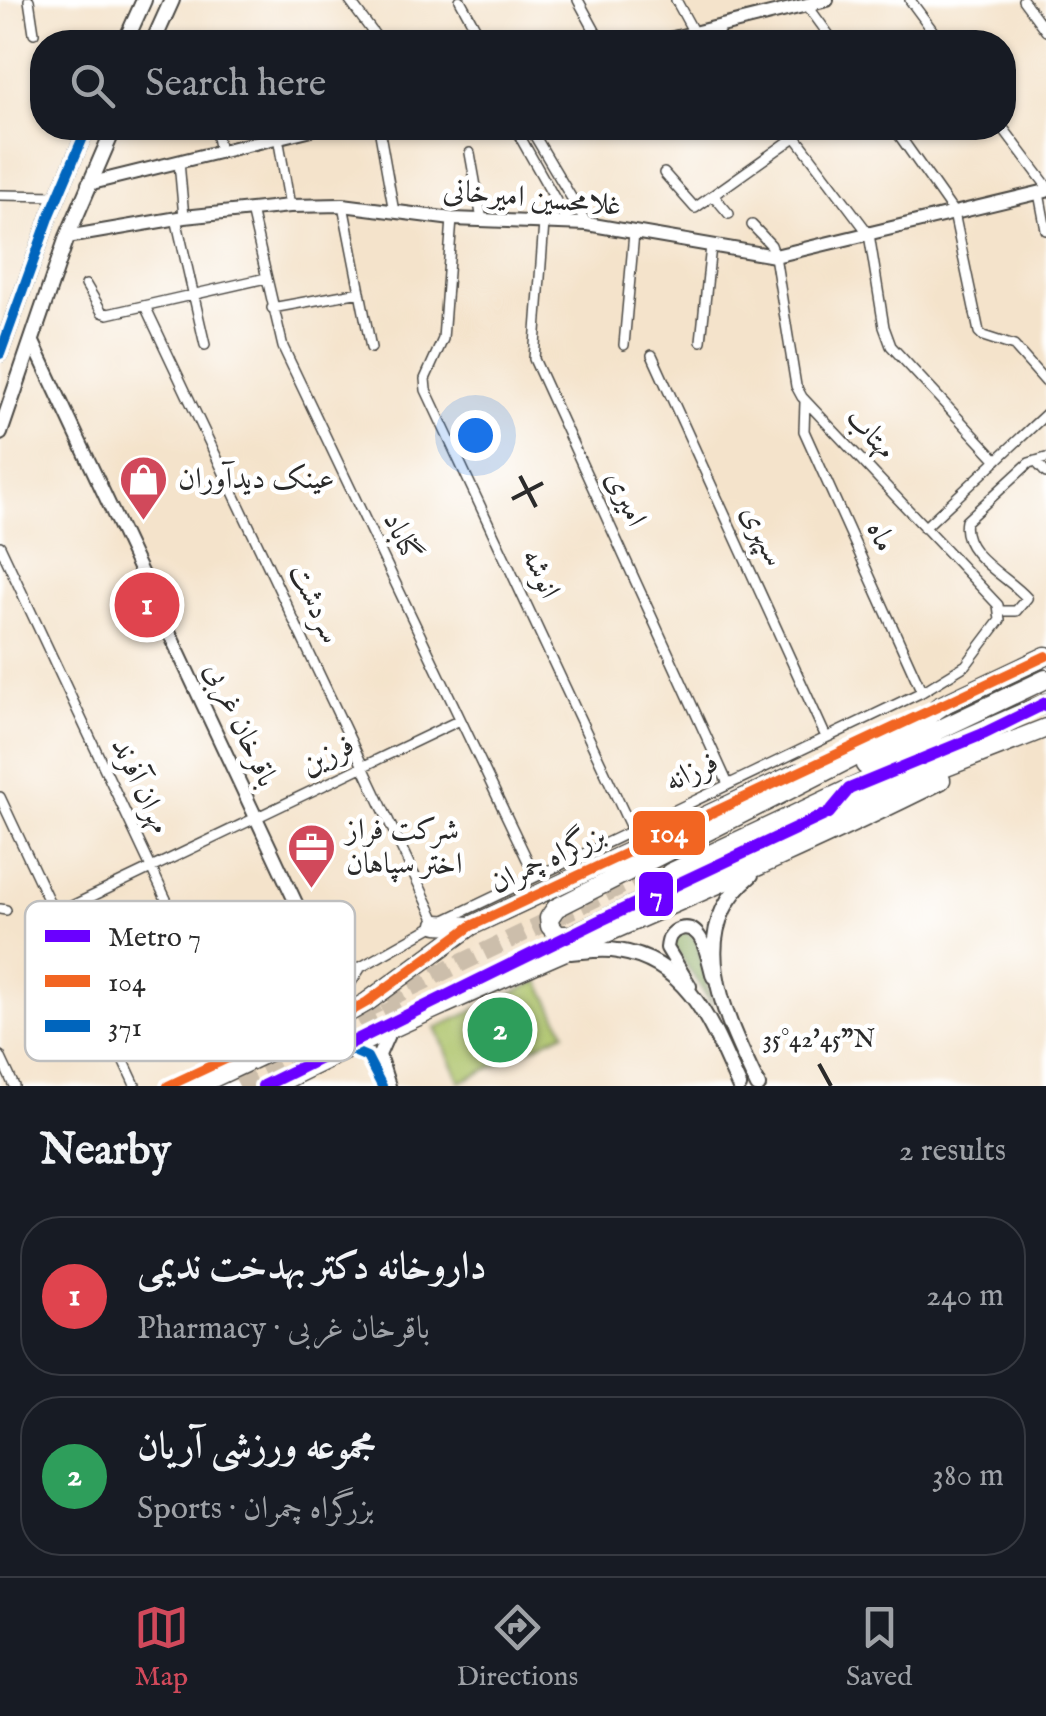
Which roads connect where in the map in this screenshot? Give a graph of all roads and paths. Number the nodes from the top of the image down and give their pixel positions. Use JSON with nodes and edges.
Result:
{"nodes":[{"id":1,"x":29,"y":0,"type":"edge"},
{"id":2,"x":144,"y":0,"type":"edge"},
{"id":3,"x":172,"y":0,"type":"edge"},
{"id":4,"x":349,"y":0,"type":"edge"},
{"id":5,"x":460,"y":0,"type":"edge"},
{"id":6,"x":578,"y":0,"type":"edge"},
{"id":7,"x":676,"y":0,"type":"edge"},
{"id":8,"x":827,"y":0,"type":"edge"},
{"id":9,"x":910,"y":0,"type":"edge"},
{"id":10,"x":1024,"y":0,"type":"edge"},
{"id":11,"x":786,"y":5,"type":"edge"},
{"id":12,"x":807,"y":5,"type":"junction"},
{"id":13,"x":714,"y":28,"type":"joint"},
{"id":14,"x":34,"y":30,"type":"edge"},
{"id":15,"x":130,"y":30,"type":"edge"},
{"id":16,"x":158,"y":30,"type":"edge"},
{"id":17,"x":371,"y":30,"type":"edge"},
{"id":18,"x":476,"y":30,"type":"edge"},
{"id":19,"x":594,"y":30,"type":"edge"},
{"id":20,"x":692,"y":30,"type":"edge"},
{"id":21,"x":706,"y":30,"type":"edge"},
{"id":22,"x":825,"y":30,"type":"edge"},
{"id":23,"x":932,"y":30,"type":"edge"},
{"id":24,"x":1046,"y":31,"type":"edge"},
{"id":25,"x":82,"y":140,"type":"edge"},
{"id":26,"x":108,"y":140,"type":"edge"},
{"id":27,"x":218,"y":140,"type":"edge"},
{"id":28,"x":266,"y":140,"type":"edge"},
{"id":29,"x":279,"y":140,"type":"edge"},
{"id":30,"x":381,"y":140,"type":"edge"},
{"id":31,"x":522,"y":140,"type":"edge"},
{"id":32,"x":782,"y":140,"type":"edge"},
{"id":33,"x":798,"y":140,"type":"edge"},
{"id":34,"x":902,"y":140,"type":"edge"},
{"id":35,"x":1012,"y":140,"type":"edge"},
{"id":36,"x":539,"y":142,"type":"joint"},
{"id":37,"x":527,"y":149,"type":"junction"},
{"id":38,"x":220,"y":152,"type":"junction"},
{"id":39,"x":545,"y":152,"type":"junction"},
{"id":40,"x":470,"y":153,"type":"dead end"},
{"id":41,"x":533,"y":159,"type":"junction"},
{"id":42,"x":179,"y":162,"type":"junction"},
{"id":43,"x":664,"y":173,"type":"dead end"},
{"id":44,"x":88,"y":184,"type":"junction"},
{"id":45,"x":1044,"y":190,"type":"edge"},
{"id":46,"x":714,"y":195,"type":"junction"},
{"id":47,"x":0,"y":196,"type":"edge"},
{"id":48,"x":58,"y":196,"type":"junction"},
{"id":49,"x":343,"y":204,"type":"junction"},
{"id":50,"x":290,"y":206,"type":"junction"},
{"id":51,"x":251,"y":210,"type":"junction"},
{"id":52,"x":394,"y":212,"type":"junction"},
{"id":53,"x":954,"y":213,"type":"junction"},
{"id":54,"x":729,"y":214,"type":"dead end"},
{"id":55,"x":180,"y":218,"type":"junction"},
{"id":56,"x":452,"y":219,"type":"junction"},
{"id":57,"x":482,"y":220,"type":"junction"},
{"id":58,"x":544,"y":223,"type":"junction"},
{"id":59,"x":569,"y":224,"type":"junction"},
{"id":60,"x":587,"y":224,"type":"junction"},
{"id":61,"x":752,"y":225,"type":"dead end"},
{"id":62,"x":1046,"y":230,"type":"edge"},
{"id":63,"x":634,"y":233,"type":"junction"},
{"id":64,"x":869,"y":234,"type":"junction"},
{"id":65,"x":67,"y":237,"type":"junction"},
{"id":66,"x":711,"y":246,"type":"junction"},
{"id":67,"x":775,"y":256,"type":"junction"},
{"id":68,"x":266,"y":278,"type":"junction"},
{"id":69,"x":86,"y":284,"type":"dead end"},
{"id":70,"x":360,"y":292,"type":"junction"},
{"id":71,"x":193,"y":295,"type":"junction"},
{"id":72,"x":145,"y":306,"type":"junction"},
{"id":73,"x":272,"y":308,"type":"junction"},
{"id":74,"x":32,"y":340,"type":"junction"},
{"id":75,"x":701,"y":341,"type":"dead end"},
{"id":76,"x":205,"y":345,"type":"dead end"},
{"id":77,"x":624,"y":345,"type":"dead end"},
{"id":78,"x":371,"y":348,"type":"dead end"},
{"id":79,"x":0,"y":354,"type":"edge"},
{"id":80,"x":652,"y":356,"type":"dead end"},
{"id":81,"x":1046,"y":382,"type":"edge"},
{"id":82,"x":805,"y":402,"type":"junction"},
{"id":83,"x":1046,"y":414,"type":"edge"},
{"id":84,"x":0,"y":433,"type":"edge"},
{"id":85,"x":997,"y":460,"type":"junction"},
{"id":86,"x":1041,"y":460,"type":"edge"},
{"id":87,"x":1046,"y":473,"type":"edge"},
{"id":88,"x":924,"y":528,"type":"junction"},
{"id":89,"x":0,"y":546,"type":"edge"},
{"id":90,"x":1001,"y":611,"type":"junction"},
{"id":91,"x":1046,"y":656,"type":"edge"},
{"id":92,"x":1046,"y":679,"type":"edge"},
{"id":93,"x":922,"y":692,"type":"junction"},
{"id":94,"x":948,"y":702,"type":"junction"},
{"id":95,"x":1046,"y":703,"type":"edge"},
{"id":96,"x":460,"y":720,"type":"junction"},
{"id":97,"x":1046,"y":728,"type":"edge"},
{"id":98,"x":826,"y":736,"type":"junction"},
{"id":99,"x":1022,"y":740,"type":"junction"},
{"id":100,"x":363,"y":767,"type":"junction"},
{"id":101,"x":728,"y":784,"type":"junction"},
{"id":102,"x":0,"y":797,"type":"edge"},
{"id":103,"x":256,"y":818,"type":"junction"},
{"id":104,"x":632,"y":830,"type":"junction"},
{"id":105,"x":767,"y":862,"type":"junction"},
{"id":106,"x":152,"y":868,"type":"junction"},
{"id":107,"x":535,"y":876,"type":"junction"},
{"id":108,"x":49,"y":901,"type":"edge"},
{"id":109,"x":82,"y":901,"type":"edge"},
{"id":110,"x":168,"y":901,"type":"edge"},
{"id":111,"x":295,"y":901,"type":"edge"},
{"id":112,"x":437,"y":924,"type":"junction"},
{"id":113,"x":471,"y":926,"type":"junction"},
{"id":114,"x":570,"y":952,"type":"junction"},
{"id":115,"x":360,"y":966,"type":"junction"},
{"id":116,"x":355,"y":967,"type":"edge"},
{"id":117,"x":355,"y":975,"type":"edge"},
{"id":118,"x":721,"y":1003,"type":"junction"},
{"id":119,"x":355,"y":1009,"type":"edge"},
{"id":120,"x":706,"y":1011,"type":"junction"},
{"id":121,"x":390,"y":1030,"type":"junction"},
{"id":122,"x":355,"y":1044,"type":"edge"},
{"id":123,"x":355,"y":1052,"type":"edge"},
{"id":124,"x":0,"y":1056,"type":"edge"},
{"id":125,"x":124,"y":1061,"type":"edge"},
{"id":126,"x":249,"y":1061,"type":"edge"},
{"id":127,"x":321,"y":1061,"type":"edge"},
{"id":128,"x":135,"y":1085,"type":"edge"},
{"id":129,"x":14,"y":1086,"type":"edge"},
{"id":130,"x":196,"y":1086,"type":"edge"},
{"id":131,"x":272,"y":1086,"type":"edge"},
{"id":132,"x":386,"y":1086,"type":"edge"},
{"id":133,"x":739,"y":1086,"type":"edge"},
{"id":134,"x":758,"y":1086,"type":"edge"}],
"edges":[{"from":1,"to":14,"type":"street"},
{"from":2,"to":15,"type":"main road"},
{"from":3,"to":16,"type":"main road"},
{"from":4,"to":17,"type":"street"},
{"from":5,"to":18,"type":"street"},
{"from":6,"to":19,"type":"street"},
{"from":7,"to":20,"type":"street"},
{"from":8,"to":12,"type":"main road"},
{"from":9,"to":23,"type":"street"},
{"from":10,"to":24,"type":"street"},
{"from":11,"to":12,"type":"main road"},
{"from":11,"to":13,"type":"main road"},
{"from":12,"to":22,"type":"street"},
{"from":13,"to":21,"type":"main road"},
{"from":25,"to":48,"type":"main road"},
{"from":26,"to":44,"type":"main road"},
{"from":27,"to":38,"type":"street"},
{"from":28,"to":38,"type":"main road"},
{"from":29,"to":50,"type":"street"},
{"from":30,"to":52,"type":"street"},
{"from":31,"to":37,"type":"street"},
{"from":32,"to":46,"type":"street"},
{"from":33,"to":64,"type":"street"},
{"from":34,"to":53,"type":"street"},
{"from":35,"to":45,"type":"street"},
{"from":36,"to":37,"type":"street"},
{"from":36,"to":39,"type":"street"},
{"from":37,"to":41,"type":"street"},
{"from":38,"to":42,"type":"main road"},
{"from":39,"to":41,"type":"street"},
{"from":39,"to":60,"type":"street"},
{"from":40,"to":57,"type":"street"},
{"from":41,"to":59,"type":"street"},
{"from":42,"to":44,"type":"main road"},
{"from":42,"to":55,"type":"street"},
{"from":43,"to":46,"type":"street"},
{"from":44,"to":65,"type":"main road"},
{"from":45,"to":53,"type":"main road","name":"غلامحسین امیرخانی"},
{"from":45,"to":62,"type":"street"},
{"from":46,"to":54,"type":"street"},
{"from":47,"to":48,"type":"street"},
{"from":48,"to":79,"type":"main road"},
{"from":49,"to":50,"type":"main road","name":"غلامحسین امیرخانی"},
{"from":49,"to":52,"type":"main road","name":"غلامحسین امیرخانی"},
{"from":49,"to":70,"type":"street"},
{"from":50,"to":51,"type":"main road","name":"غلامحسین امیرخانی"},
{"from":51,"to":55,"type":"main road","name":"غلامحسین امیرخانی"},
{"from":51,"to":68,"type":"street","name":"گناباد"},
{"from":52,"to":56,"type":"main road","name":"غلامحسین امیرخانی"},
{"from":53,"to":64,"type":"main road","name":"غلامحسین امیرخانی"},
{"from":53,"to":81,"type":"street"},
{"from":55,"to":65,"type":"main road","name":"غلامحسین امیرخانی"},
{"from":55,"to":71,"type":"street"},
{"from":56,"to":57,"type":"main road","name":"غلامحسین امیرخانی"},
{"from":56,"to":104,"type":"street","name":"انوشه"},
{"from":57,"to":58,"type":"main road","name":"غلامحسین امیرخانی"},
{"from":58,"to":59,"type":"main road","name":"غلامحسین امیرخانی"},
{"from":58,"to":101,"type":"street","name":"امیری"},
{"from":59,"to":60,"type":"main road","name":"غلامحسین امیرخانی"},
{"from":60,"to":63,"type":"main road","name":"غلامحسین امیرخانی"},
{"from":61,"to":67,"type":"street"},
{"from":63,"to":66,"type":"main road","name":"غلامحسین امیرخانی"},
{"from":63,"to":77,"type":"street"},
{"from":64,"to":67,"type":"main road","name":"غلامحسین امیرخانی"},
{"from":64,"to":85,"type":"street"},
{"from":65,"to":74,"type":"main road"},
{"from":66,"to":67,"type":"main road","name":"غلامحسین امیرخانی"},
{"from":66,"to":75,"type":"street"},
{"from":67,"to":82,"type":"street","name":"مهتاب"},
{"from":68,"to":71,"type":"street"},
{"from":68,"to":73,"type":"street","name":"گناباد"},
{"from":69,"to":72,"type":"street"},
{"from":70,"to":73,"type":"street"},
{"from":70,"to":78,"type":"street"},
{"from":71,"to":72,"type":"street"},
{"from":71,"to":76,"type":"street"},
{"from":72,"to":100,"type":"street","name":"سردشت"},
{"from":73,"to":96,"type":"street","name":"گناباد"},
{"from":74,"to":84,"type":"main road"},
{"from":74,"to":103,"type":"main road","name":"باقرخان غربی"},
{"from":80,"to":98,"type":"street","name":"سپهری"},
{"from":82,"to":88,"type":"street","name":"مهتاب"},
{"from":82,"to":93,"type":"street","name":"ماه"},
{"from":83,"to":85,"type":"street"},
{"from":85,"to":88,"type":"street"},
{"from":86,"to":87,"type":"street"},
{"from":86,"to":90,"type":"street"},
{"from":88,"to":90,"type":"street","name":"مهتاب"},
{"from":89,"to":106,"type":"street","name":"مهران آفرند"},
{"from":90,"to":93,"type":"street"},
{"from":91,"to":94,"type":"highway","name":"بزرگراه چمران"},
{"from":92,"to":95,"type":"highway"},
{"from":93,"to":98,"type":"street","name":"فرزانه"},
{"from":94,"to":99,"type":"highway"},
{"from":94,"to":113,"type":"highway","name":"بزرگراه چمران"},
{"from":96,"to":100,"type":"street","name":"فرزین"},
{"from":96,"to":107,"type":"street","name":"گناباد"},
{"from":97,"to":99,"type":"highway"},
{"from":98,"to":101,"type":"street","name":"فرزانه"},
{"from":99,"to":105,"type":"highway"},
{"from":100,"to":103,"type":"street","name":"فرزین"},
{"from":100,"to":112,"type":"street","name":"سردشت"},
{"from":101,"to":104,"type":"street","name":"فرزانه"},
{"from":102,"to":108,"type":"street"},
{"from":103,"to":106,"type":"street","name":"فرزین"},
{"from":103,"to":111,"type":"main road","name":"باقرخان غربی"},
{"from":104,"to":107,"type":"street","name":"فرزانه"},
{"from":105,"to":114,"type":"highway"},
{"from":105,"to":118,"type":"main road"},
{"from":106,"to":109,"type":"street","name":"فرزین"},
{"from":106,"to":110,"type":"street","name":"مهران آفرند"},
{"from":107,"to":112,"type":"street","name":"فرزانه"},
{"from":112,"to":113,"type":"highway"},
{"from":112,"to":115,"type":"street","name":"فرزانه"},
{"from":113,"to":119,"type":"highway","name":"بزرگراه چمران"},
{"from":114,"to":120,"type":"main road"},
{"from":114,"to":121,"type":"highway"},
{"from":115,"to":116,"type":"street"},
{"from":115,"to":117,"type":"street"},
{"from":118,"to":120,"type":"main road"},
{"from":118,"to":134,"type":"main road"},
{"from":120,"to":133,"type":"main road"},
{"from":121,"to":122,"type":"highway"},
{"from":121,"to":132,"type":"main road"},
{"from":123,"to":132,"type":"main road"},
{"from":124,"to":129,"type":"street"},
{"from":125,"to":128,"type":"street"},
{"from":126,"to":130,"type":"highway","name":"بزرگراه چمران"},
{"from":127,"to":131,"type":"highway"}]}
